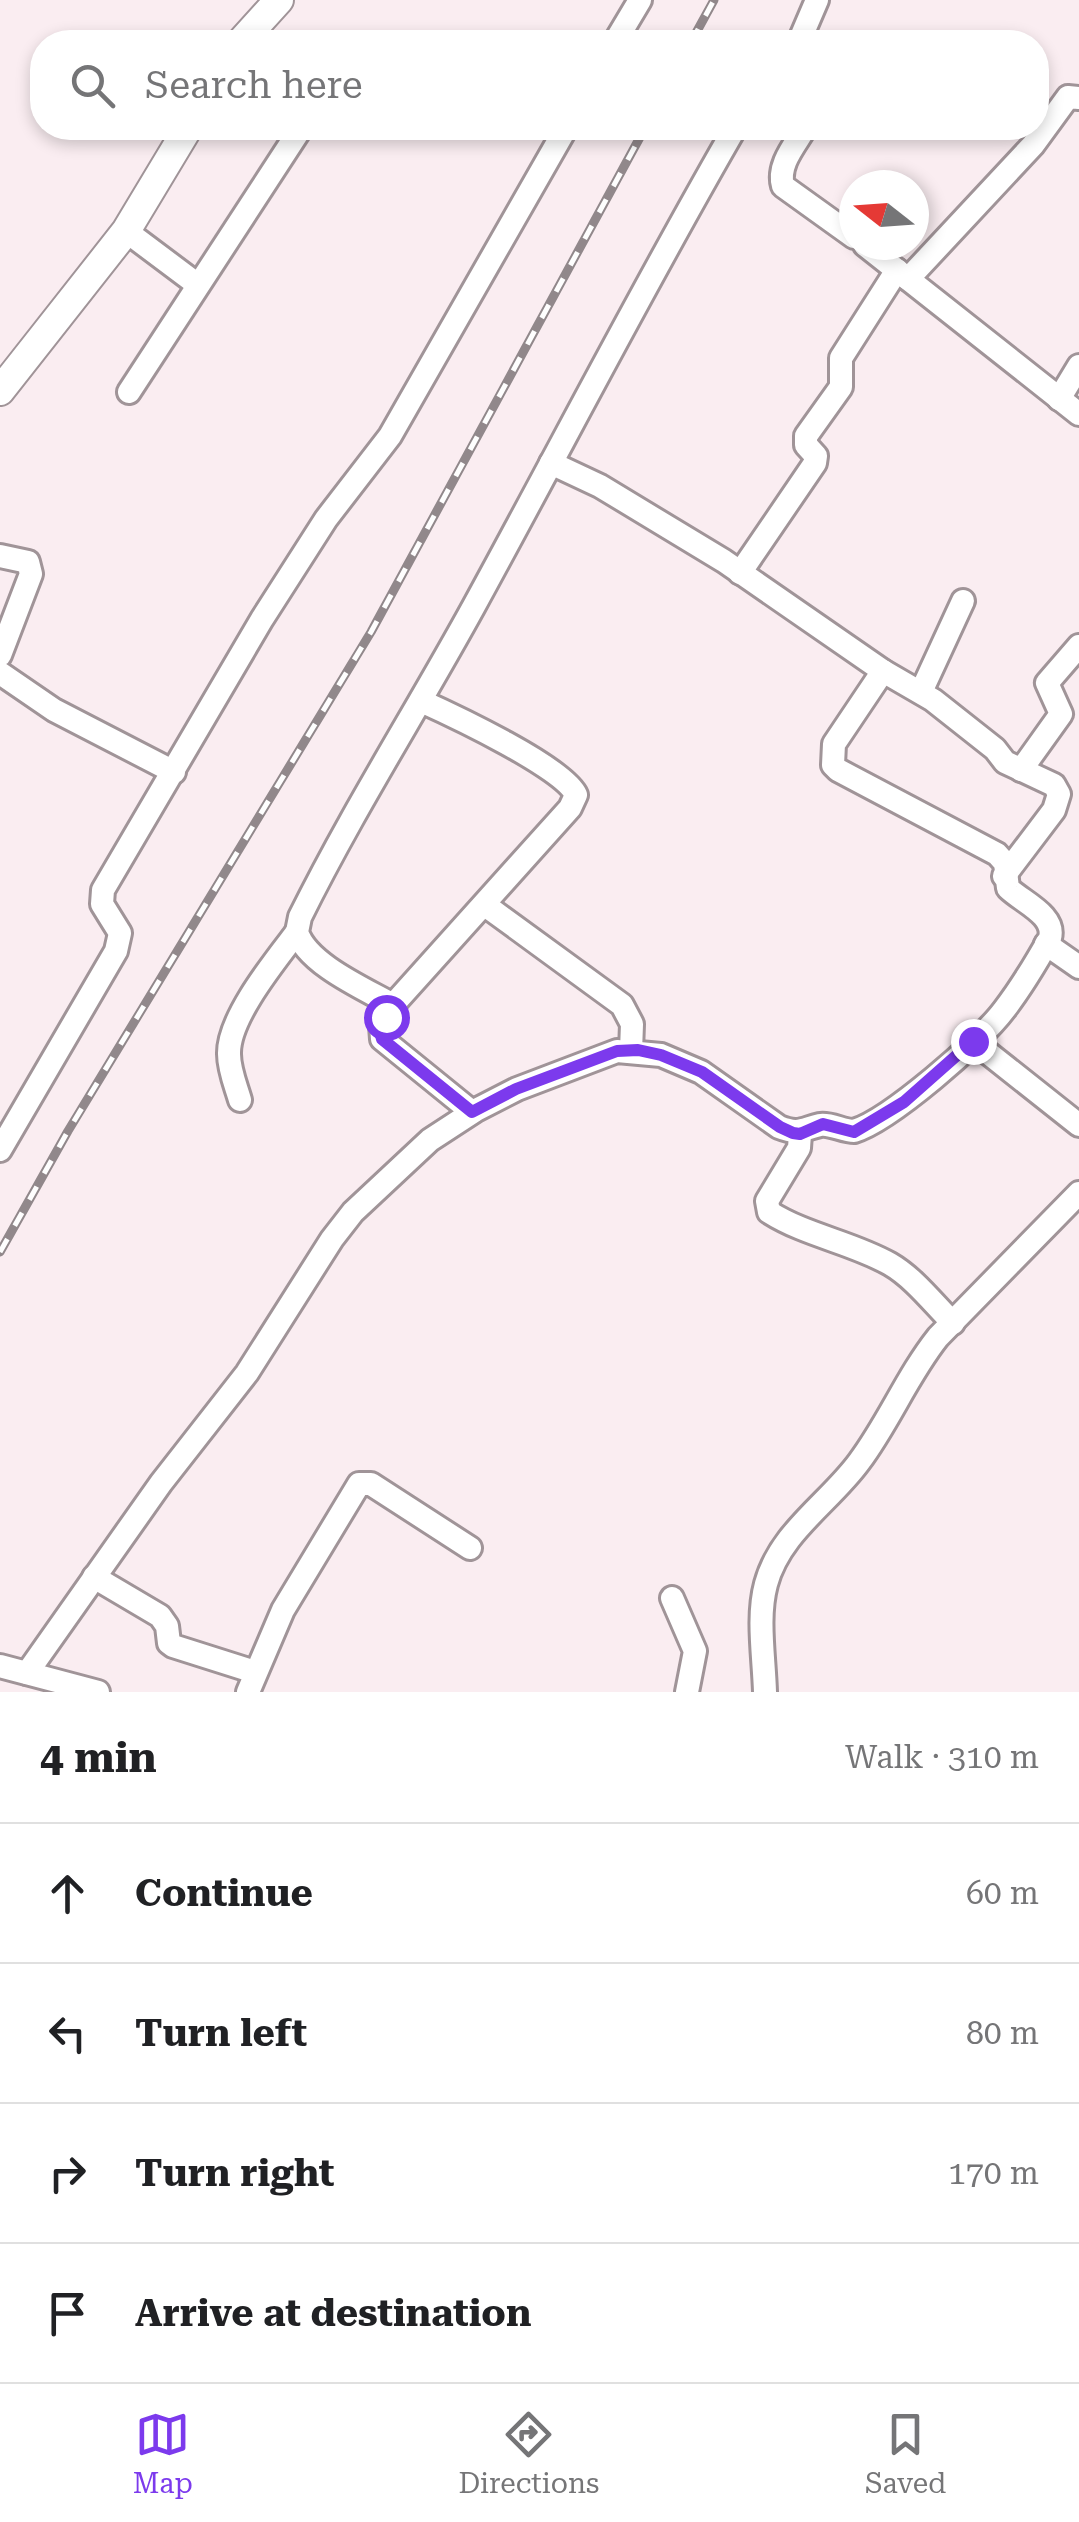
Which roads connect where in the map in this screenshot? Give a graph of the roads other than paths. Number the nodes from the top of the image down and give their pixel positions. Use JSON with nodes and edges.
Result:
{"nodes":[{"id":1,"x":279,"y":0,"type":"edge"},
{"id":2,"x":640,"y":0,"type":"edge"},
{"id":3,"x":817,"y":0,"type":"edge"},
{"id":4,"x":252,"y":30,"type":"edge"},
{"id":5,"x":622,"y":30,"type":"edge"},
{"id":6,"x":804,"y":30,"type":"edge"},
{"id":7,"x":1075,"y":93,"type":"edge"},
{"id":8,"x":1049,"y":125,"type":"edge"},
{"id":9,"x":181,"y":140,"type":"edge"},
{"id":10,"x":294,"y":140,"type":"edge"},
{"id":11,"x":559,"y":140,"type":"edge"},
{"id":12,"x":728,"y":140,"type":"edge"},
{"id":13,"x":798,"y":140,"type":"edge"},
{"id":14,"x":1037,"y":140,"type":"edge"},
{"id":15,"x":839,"y":226,"type":"edge"},
{"id":16,"x":126,"y":232,"type":"junction"},
{"id":17,"x":885,"y":260,"type":"edge"},
{"id":18,"x":903,"y":274,"type":"junction"},
{"id":19,"x":198,"y":285,"type":"junction"},
{"id":20,"x":1079,"y":366,"type":"edge"},
{"id":21,"x":0,"y":391,"type":"edge"},
{"id":22,"x":129,"y":392,"type":"dead end"},
{"id":23,"x":1059,"y":399,"type":"junction"},
{"id":24,"x":1079,"y":414,"type":"edge"},
{"id":25,"x":551,"y":463,"type":"junction"},
{"id":26,"x":0,"y":556,"type":"edge"},
{"id":27,"x":740,"y":573,"type":"junction"},
{"id":28,"x":963,"y":601,"type":"dead end"},
{"id":29,"x":1079,"y":646,"type":"edge"},
{"id":30,"x":0,"y":655,"type":"edge"},
{"id":31,"x":883,"y":671,"type":"junction"},
{"id":32,"x":0,"y":672,"type":"edge"},
{"id":33,"x":921,"y":692,"type":"junction"},
{"id":34,"x":421,"y":701,"type":"junction"},
{"id":35,"x":1022,"y":770,"type":"junction"},
{"id":36,"x":174,"y":772,"type":"junction"},
{"id":37,"x":1004,"y":876,"type":"junction"},
{"id":38,"x":485,"y":905,"type":"junction"},
{"id":39,"x":296,"y":932,"type":"junction"},
{"id":40,"x":1046,"y":944,"type":"junction"},
{"id":41,"x":1079,"y":966,"type":"edge"},
{"id":42,"x":393,"y":1005,"type":"junction"},
{"id":43,"x":973,"y":1041,"type":"junction"},
{"id":44,"x":631,"y":1050,"type":"junction"},
{"id":45,"x":240,"y":1100,"type":"dead end"},
{"id":46,"x":472,"y":1112,"type":"junction"},
{"id":47,"x":1079,"y":1125,"type":"edge"},
{"id":48,"x":800,"y":1134,"type":"junction"},
{"id":49,"x":0,"y":1150,"type":"edge"},
{"id":50,"x":1079,"y":1193,"type":"edge"},
{"id":51,"x":952,"y":1323,"type":"junction"},
{"id":52,"x":470,"y":1548,"type":"dead end"},
{"id":53,"x":94,"y":1578,"type":"junction"},
{"id":54,"x":672,"y":1598,"type":"dead end"},
{"id":55,"x":0,"y":1666,"type":"edge"},
{"id":56,"x":28,"y":1673,"type":"junction"},
{"id":57,"x":252,"y":1682,"type":"edge"},
{"id":58,"x":98,"y":1692,"type":"edge"},
{"id":59,"x":687,"y":1692,"type":"edge"},
{"id":60,"x":765,"y":1692,"type":"edge"}],
"edges":[{"from":1,"to":4,"type":"main road"},
{"from":2,"to":5,"type":"street"},
{"from":3,"to":6,"type":"street"},
{"from":7,"to":8,"type":"street"},
{"from":9,"to":16,"type":"main road"},
{"from":10,"to":19,"type":"street"},
{"from":11,"to":36,"type":"street"},
{"from":12,"to":25,"type":"street"},
{"from":13,"to":15,"type":"street"},
{"from":14,"to":18,"type":"street"},
{"from":16,"to":19,"type":"street"},
{"from":16,"to":21,"type":"main road"},
{"from":17,"to":18,"type":"street"},
{"from":18,"to":23,"type":"street"},
{"from":18,"to":27,"type":"street"},
{"from":19,"to":22,"type":"street"},
{"from":20,"to":23,"type":"street"},
{"from":23,"to":24,"type":"street"},
{"from":25,"to":27,"type":"street"},
{"from":25,"to":34,"type":"street"},
{"from":26,"to":30,"type":"street"},
{"from":27,"to":31,"type":"street"},
{"from":28,"to":33,"type":"street"},
{"from":29,"to":35,"type":"street"},
{"from":31,"to":33,"type":"street"},
{"from":31,"to":37,"type":"street"},
{"from":32,"to":36,"type":"street"},
{"from":33,"to":35,"type":"street"},
{"from":34,"to":38,"type":"street"},
{"from":34,"to":39,"type":"street"},
{"from":35,"to":37,"type":"street"},
{"from":36,"to":49,"type":"street"},
{"from":37,"to":40,"type":"street"},
{"from":38,"to":42,"type":"street"},
{"from":38,"to":44,"type":"street"},
{"from":39,"to":42,"type":"street"},
{"from":39,"to":45,"type":"street"},
{"from":40,"to":41,"type":"street"},
{"from":40,"to":43,"type":"street"},
{"from":42,"to":46,"type":"street"},
{"from":43,"to":47,"type":"street"},
{"from":43,"to":48,"type":"street"},
{"from":44,"to":46,"type":"street"},
{"from":44,"to":48,"type":"street"},
{"from":46,"to":53,"type":"street"},
{"from":48,"to":51,"type":"street"},
{"from":50,"to":51,"type":"street"},
{"from":51,"to":60,"type":"street"},
{"from":52,"to":57,"type":"street"},
{"from":53,"to":56,"type":"street"},
{"from":53,"to":57,"type":"street"},
{"from":54,"to":59,"type":"street"},
{"from":55,"to":56,"type":"street"},
{"from":56,"to":58,"type":"street"}]}
